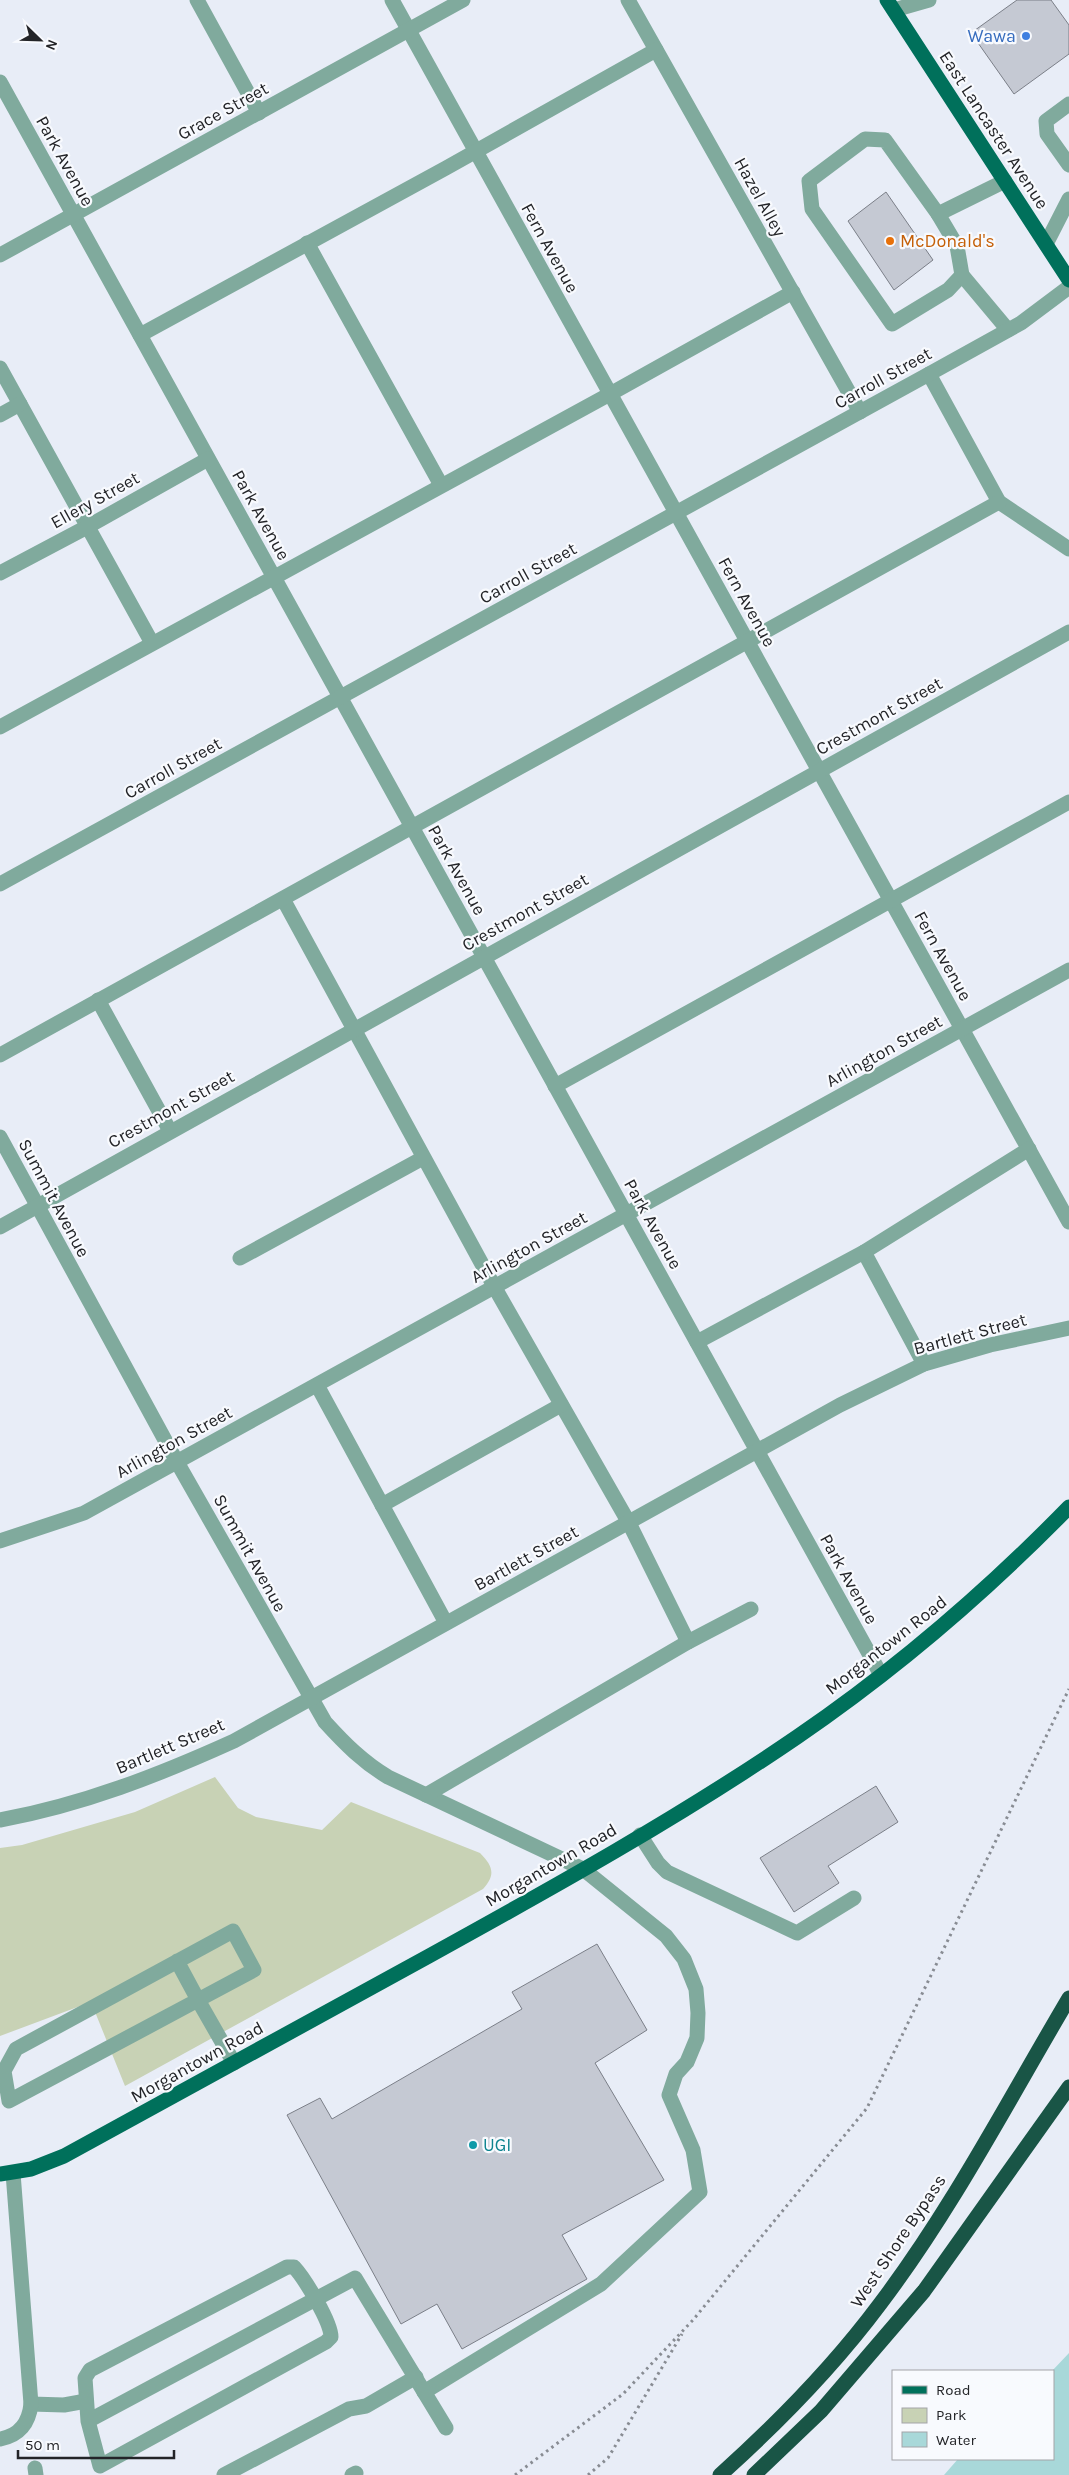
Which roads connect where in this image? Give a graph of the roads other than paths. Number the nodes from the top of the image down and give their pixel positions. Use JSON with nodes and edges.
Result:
{"nodes":[{"id":1,"x":197,"y":0,"type":"edge"},
{"id":2,"x":392,"y":0,"type":"edge"},
{"id":3,"x":463,"y":0,"type":"edge"},
{"id":4,"x":628,"y":0,"type":"edge"},
{"id":5,"x":929,"y":0,"type":"edge"},
{"id":6,"x":890,"y":5,"type":"edge"},
{"id":7,"x":408,"y":30,"type":"junction"},
{"id":8,"x":656,"y":50,"type":"junction"},
{"id":9,"x":0,"y":82,"type":"edge"},
{"id":10,"x":1069,"y":104,"type":"edge"},
{"id":11,"x":259,"y":112,"type":"junction"},
{"id":12,"x":476,"y":152,"type":"junction"},
{"id":13,"x":1069,"y":165,"type":"edge"},
{"id":14,"x":1005,"y":181,"type":"junction"},
{"id":15,"x":1069,"y":199,"type":"edge"},
{"id":16,"x":73,"y":214,"type":"junction"},
{"id":17,"x":938,"y":214,"type":"junction"},
{"id":18,"x":307,"y":243,"type":"junction"},
{"id":19,"x":1046,"y":244,"type":"junction"},
{"id":20,"x":0,"y":255,"type":"edge"},
{"id":21,"x":962,"y":275,"type":"junction"},
{"id":22,"x":1069,"y":280,"type":"edge"},
{"id":23,"x":1069,"y":287,"type":"edge"},
{"id":24,"x":792,"y":292,"type":"junction"},
{"id":25,"x":1008,"y":330,"type":"junction"},
{"id":26,"x":140,"y":335,"type":"junction"},
{"id":27,"x":0,"y":368,"type":"edge"},
{"id":28,"x":930,"y":374,"type":"junction"},
{"id":29,"x":610,"y":394,"type":"junction"},
{"id":30,"x":20,"y":404,"type":"junction"},
{"id":31,"x":860,"y":412,"type":"junction"},
{"id":32,"x":0,"y":415,"type":"edge"},
{"id":33,"x":208,"y":458,"type":"junction"},
{"id":34,"x":441,"y":485,"type":"junction"},
{"id":35,"x":999,"y":502,"type":"junction"},
{"id":36,"x":676,"y":513,"type":"junction"},
{"id":37,"x":87,"y":527,"type":"junction"},
{"id":38,"x":1069,"y":549,"type":"edge"},
{"id":39,"x":0,"y":573,"type":"edge"},
{"id":40,"x":274,"y":577,"type":"junction"},
{"id":41,"x":1069,"y":632,"type":"edge"},
{"id":42,"x":747,"y":642,"type":"junction"},
{"id":43,"x":152,"y":643,"type":"junction"},
{"id":44,"x":340,"y":698,"type":"junction"},
{"id":45,"x":0,"y":727,"type":"edge"},
{"id":46,"x":818,"y":770,"type":"junction"},
{"id":47,"x":1069,"y":802,"type":"edge"},
{"id":48,"x":412,"y":828,"type":"junction"},
{"id":49,"x":0,"y":884,"type":"edge"},
{"id":50,"x":283,"y":899,"type":"junction"},
{"id":51,"x":890,"y":900,"type":"junction"},
{"id":52,"x":484,"y":957,"type":"junction"},
{"id":53,"x":1069,"y":970,"type":"edge"},
{"id":54,"x":98,"y":1000,"type":"junction"},
{"id":55,"x":352,"y":1030,"type":"junction"},
{"id":56,"x":962,"y":1030,"type":"junction"},
{"id":57,"x":0,"y":1055,"type":"edge"},
{"id":58,"x":554,"y":1086,"type":"junction"},
{"id":59,"x":170,"y":1131,"type":"junction"},
{"id":60,"x":0,"y":1137,"type":"edge"},
{"id":61,"x":1029,"y":1149,"type":"junction"},
{"id":62,"x":424,"y":1158,"type":"junction"},
{"id":63,"x":38,"y":1206,"type":"junction"},
{"id":64,"x":626,"y":1215,"type":"junction"},
{"id":65,"x":1068,"y":1217,"type":"edge"},
{"id":66,"x":0,"y":1227,"type":"edge"},
{"id":67,"x":864,"y":1252,"type":"junction"},
{"id":68,"x":240,"y":1258,"type":"dead end"},
{"id":69,"x":494,"y":1288,"type":"junction"},
{"id":70,"x":1069,"y":1328,"type":"edge"},
{"id":71,"x":696,"y":1342,"type":"junction"},
{"id":72,"x":924,"y":1364,"type":"junction"},
{"id":73,"x":317,"y":1385,"type":"junction"},
{"id":74,"x":561,"y":1405,"type":"junction"},
{"id":75,"x":757,"y":1451,"type":"junction"},
{"id":76,"x":177,"y":1462,"type":"junction"},
{"id":77,"x":382,"y":1505,"type":"junction"},
{"id":78,"x":1069,"y":1507,"type":"edge"},
{"id":79,"x":629,"y":1523,"type":"junction"},
{"id":80,"x":0,"y":1541,"type":"edge"},
{"id":81,"x":751,"y":1609,"type":"dead end"},
{"id":82,"x":446,"y":1623,"type":"junction"},
{"id":83,"x":688,"y":1642,"type":"junction"},
{"id":84,"x":880,"y":1675,"type":"junction"},
{"id":85,"x":310,"y":1699,"type":"junction"},
{"id":86,"x":426,"y":1795,"type":"junction"},
{"id":87,"x":0,"y":1820,"type":"edge"},
{"id":88,"x":640,"y":1835,"type":"junction"},
{"id":89,"x":583,"y":1869,"type":"junction"},
{"id":90,"x":854,"y":1898,"type":"dead end"},
{"id":91,"x":177,"y":1961,"type":"junction"},
{"id":92,"x":1069,"y":1998,"type":"edge"},
{"id":93,"x":198,"y":2000,"type":"junction"},
{"id":94,"x":234,"y":2063,"type":"junction"},
{"id":95,"x":1069,"y":2087,"type":"edge"},
{"id":96,"x":4,"y":2103,"type":"edge"},
{"id":97,"x":7,"y":2174,"type":"edge"},
{"id":98,"x":315,"y":2301,"type":"junction"},
{"id":99,"x":416,"y":2377,"type":"junction"},
{"id":100,"x":424,"y":2392,"type":"junction"},
{"id":101,"x":86,"y":2401,"type":"junction"},
{"id":102,"x":31,"y":2404,"type":"junction"},
{"id":103,"x":88,"y":2421,"type":"junction"},
{"id":104,"x":446,"y":2428,"type":"dead end"},
{"id":105,"x":0,"y":2438,"type":"edge"},
{"id":106,"x":102,"y":2470,"type":"edge"},
{"id":107,"x":224,"y":2475,"type":"edge"},
{"id":108,"x":720,"y":2475,"type":"edge"},
{"id":109,"x":754,"y":2475,"type":"edge"}],
"edges":[{"from":1,"to":11,"type":"street"},
{"from":2,"to":7,"type":"street","name":"Fern Avenue"},
{"from":3,"to":7,"type":"street","name":"Grace Street"},
{"from":4,"to":8,"type":"street","name":"Hazel Alley"},
{"from":5,"to":6,"type":"street"},
{"from":6,"to":14,"type":"main road","name":"East Lancaster Avenue"},
{"from":7,"to":11,"type":"street","name":"Grace Street"},
{"from":7,"to":12,"type":"street","name":"Fern Avenue"},
{"from":8,"to":12,"type":"street"},
{"from":8,"to":24,"type":"street","name":"Hazel Alley"},
{"from":9,"to":16,"type":"street","name":"Park Avenue"},
{"from":10,"to":13,"type":"street"},
{"from":11,"to":16,"type":"street","name":"Grace Street"},
{"from":12,"to":18,"type":"street"},
{"from":12,"to":29,"type":"street","name":"Fern Avenue"},
{"from":14,"to":17,"type":"street"},
{"from":14,"to":19,"type":"main road","name":"East Lancaster Avenue"},
{"from":15,"to":19,"type":"street"},
{"from":16,"to":20,"type":"street","name":"Grace Street"},
{"from":16,"to":26,"type":"street","name":"Park Avenue"},
{"from":17,"to":21,"type":"street"},
{"from":17,"to":21,"type":"street"},
{"from":18,"to":26,"type":"street"},
{"from":18,"to":34,"type":"street"},
{"from":19,"to":22,"type":"main road","name":"East Lancaster Avenue"},
{"from":21,"to":25,"type":"street"},
{"from":23,"to":25,"type":"street","name":"Carroll Street"},
{"from":24,"to":29,"type":"street"},
{"from":24,"to":31,"type":"street","name":"Hazel Alley"},
{"from":25,"to":28,"type":"street","name":"Carroll Street"},
{"from":26,"to":33,"type":"street","name":"Park Avenue"},
{"from":27,"to":30,"type":"street"},
{"from":28,"to":31,"type":"street","name":"Carroll Street"},
{"from":28,"to":35,"type":"street"},
{"from":29,"to":34,"type":"street"},
{"from":29,"to":36,"type":"street","name":"Fern Avenue"},
{"from":30,"to":32,"type":"street"},
{"from":30,"to":37,"type":"street"},
{"from":31,"to":36,"type":"street","name":"Carroll Street"},
{"from":33,"to":37,"type":"street","name":"Ellery Street"},
{"from":33,"to":40,"type":"street","name":"Park Avenue"},
{"from":34,"to":40,"type":"street"},
{"from":35,"to":38,"type":"street"},
{"from":35,"to":42,"type":"street"},
{"from":36,"to":42,"type":"street","name":"Fern Avenue"},
{"from":36,"to":44,"type":"street","name":"Carroll Street"},
{"from":37,"to":39,"type":"street","name":"Ellery Street"},
{"from":37,"to":43,"type":"street"},
{"from":40,"to":43,"type":"street"},
{"from":40,"to":44,"type":"street","name":"Park Avenue"},
{"from":41,"to":46,"type":"street","name":"Crestmont Street"},
{"from":42,"to":46,"type":"street","name":"Fern Avenue"},
{"from":42,"to":48,"type":"street"},
{"from":43,"to":45,"type":"street"},
{"from":44,"to":48,"type":"street","name":"Park Avenue"},
{"from":44,"to":49,"type":"street","name":"Carroll Street"},
{"from":46,"to":51,"type":"street","name":"Fern Avenue"},
{"from":46,"to":52,"type":"street","name":"Crestmont Street"},
{"from":47,"to":51,"type":"street"},
{"from":48,"to":50,"type":"street"},
{"from":48,"to":52,"type":"street","name":"Park Avenue"},
{"from":50,"to":54,"type":"street"},
{"from":50,"to":55,"type":"street"},
{"from":51,"to":56,"type":"street","name":"Fern Avenue"},
{"from":51,"to":58,"type":"street"},
{"from":52,"to":55,"type":"street","name":"Crestmont Street"},
{"from":52,"to":58,"type":"street","name":"Park Avenue"},
{"from":53,"to":56,"type":"street","name":"Arlington Street"},
{"from":54,"to":57,"type":"street"},
{"from":54,"to":59,"type":"street"},
{"from":55,"to":59,"type":"street","name":"Crestmont Street"},
{"from":55,"to":62,"type":"street"},
{"from":56,"to":61,"type":"street","name":"Fern Avenue"},
{"from":56,"to":64,"type":"street","name":"Arlington Street"},
{"from":58,"to":64,"type":"street","name":"Park Avenue"},
{"from":59,"to":63,"type":"street","name":"Crestmont Street"},
{"from":60,"to":63,"type":"street","name":"Summit Avenue"},
{"from":61,"to":65,"type":"street","name":"Fern Avenue"},
{"from":61,"to":67,"type":"street"},
{"from":62,"to":68,"type":"street"},
{"from":62,"to":69,"type":"street"},
{"from":63,"to":66,"type":"street","name":"Crestmont Street"},
{"from":63,"to":76,"type":"street","name":"Summit Avenue"},
{"from":64,"to":69,"type":"street","name":"Arlington Street"},
{"from":64,"to":71,"type":"street","name":"Park Avenue"},
{"from":67,"to":71,"type":"street"},
{"from":67,"to":72,"type":"street"},
{"from":69,"to":73,"type":"street","name":"Arlington Street"},
{"from":69,"to":74,"type":"street"},
{"from":70,"to":72,"type":"street","name":"Bartlett Street"},
{"from":71,"to":75,"type":"street","name":"Park Avenue"},
{"from":72,"to":75,"type":"street","name":"Bartlett Street"},
{"from":73,"to":76,"type":"street","name":"Arlington Street"},
{"from":73,"to":77,"type":"street"},
{"from":74,"to":77,"type":"street"},
{"from":74,"to":79,"type":"street"},
{"from":75,"to":79,"type":"street","name":"Bartlett Street"},
{"from":75,"to":84,"type":"street","name":"Park Avenue"},
{"from":76,"to":80,"type":"street","name":"Arlington Street"},
{"from":76,"to":85,"type":"street","name":"Summit Avenue"},
{"from":77,"to":82,"type":"street"},
{"from":78,"to":84,"type":"main road","name":"Morgantown Road"},
{"from":79,"to":82,"type":"street","name":"Bartlett Street"},
{"from":79,"to":83,"type":"street"},
{"from":81,"to":83,"type":"street"},
{"from":82,"to":85,"type":"street","name":"Bartlett Street"},
{"from":83,"to":86,"type":"street"},
{"from":84,"to":88,"type":"main road","name":"Morgantown Road"},
{"from":85,"to":86,"type":"street","name":"Summit Avenue"},
{"from":85,"to":87,"type":"street","name":"Bartlett Street"},
{"from":86,"to":89,"type":"street","name":"Summit Avenue"},
{"from":88,"to":89,"type":"main road","name":"Morgantown Road"},
{"from":88,"to":90,"type":"street"},
{"from":89,"to":94,"type":"main road","name":"Morgantown Road"},
{"from":89,"to":100,"type":"street","name":"Summit Avenue"},
{"from":91,"to":93,"type":"street"},
{"from":91,"to":93,"type":"street"},
{"from":91,"to":96,"type":"street"},
{"from":92,"to":108,"type":"highway","name":"West Shore Bypass"},
{"from":93,"to":94,"type":"street"},
{"from":93,"to":96,"type":"street"},
{"from":94,"to":97,"type":"main road","name":"Morgantown Road"},
{"from":95,"to":109,"type":"highway"},
{"from":97,"to":102,"type":"street"},
{"from":98,"to":99,"type":"street"},
{"from":98,"to":101,"type":"street"},
{"from":98,"to":103,"type":"street"},
{"from":98,"to":106,"type":"street"},
{"from":99,"to":100,"type":"street"},
{"from":99,"to":107,"type":"street"},
{"from":100,"to":104,"type":"street"},
{"from":101,"to":102,"type":"street"},
{"from":101,"to":103,"type":"street"},
{"from":102,"to":105,"type":"street"},
{"from":103,"to":106,"type":"street"}]}
